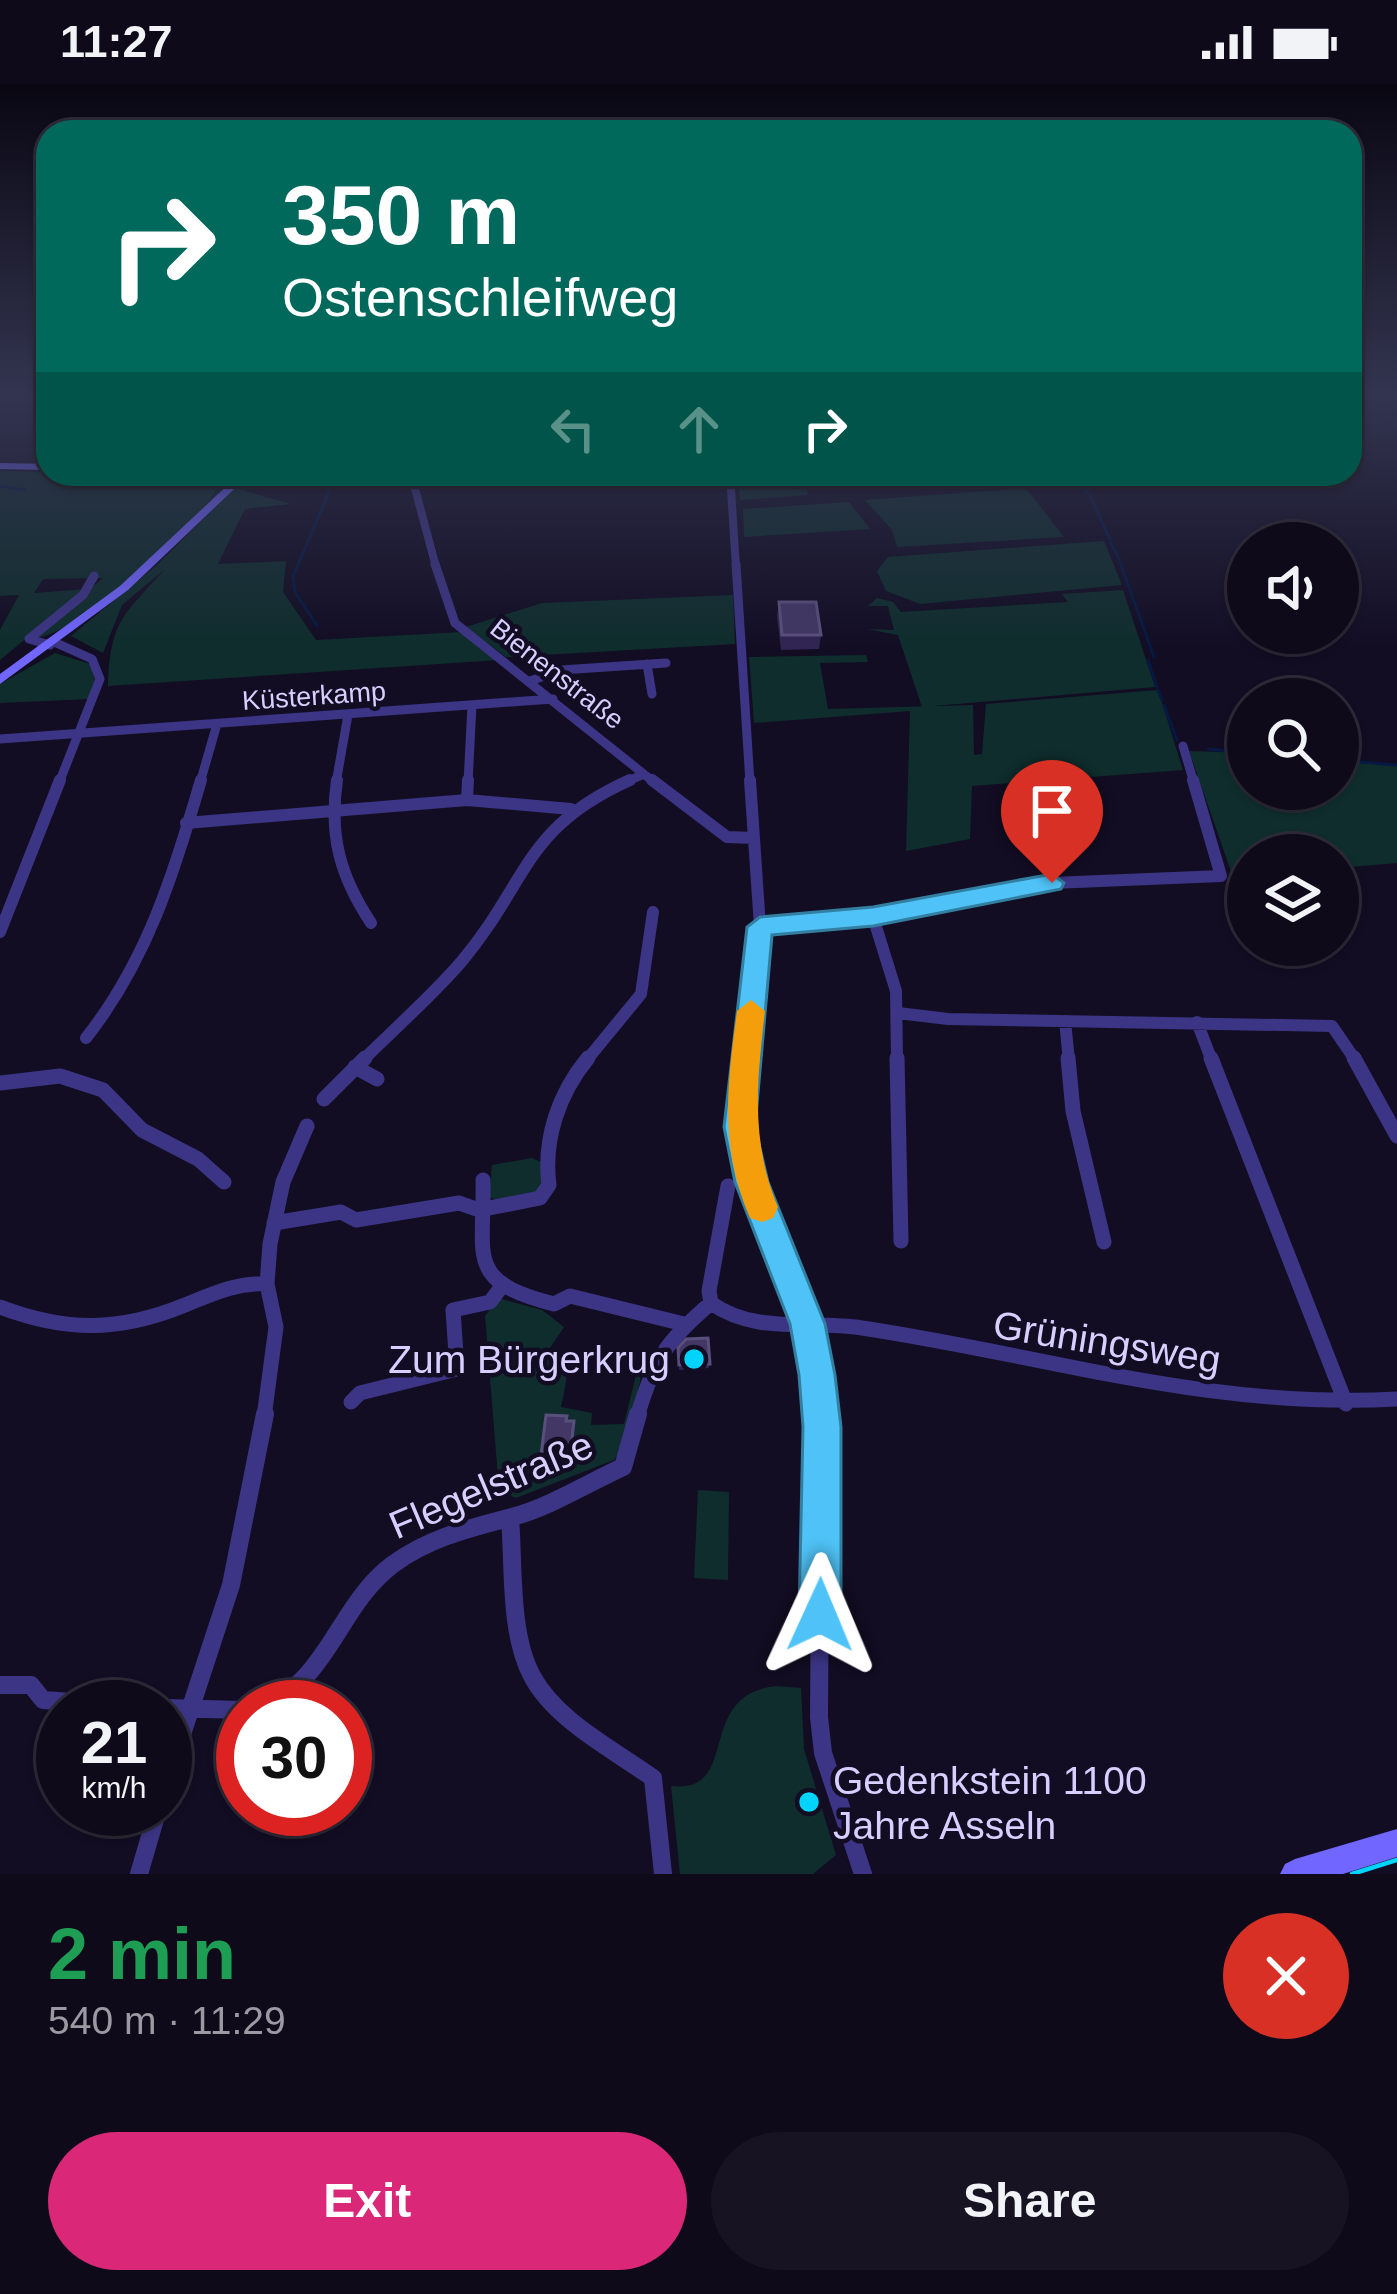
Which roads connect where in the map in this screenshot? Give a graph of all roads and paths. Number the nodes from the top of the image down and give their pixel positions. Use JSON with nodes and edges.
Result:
{"nodes":[{"id":1,"x":231,"y":486,"type":"edge"},
{"id":2,"x":415,"y":486,"type":"edge"},
{"id":3,"x":731,"y":486,"type":"edge"},
{"id":4,"x":94,"y":575,"type":"dead end"},
{"id":5,"x":50,"y":645,"type":"junction"},
{"id":6,"x":666,"y":663,"type":"dead end"},
{"id":7,"x":646,"y":664,"type":"junction"},
{"id":8,"x":0,"y":680,"type":"edge"},
{"id":9,"x":530,"y":681,"type":"junction"},
{"id":10,"x":652,"y":694,"type":"dead end"},
{"id":11,"x":553,"y":699,"type":"junction"},
{"id":12,"x":472,"y":705,"type":"junction"},
{"id":13,"x":349,"y":715,"type":"junction"},
{"id":14,"x":217,"y":724,"type":"junction"},
{"id":15,"x":79,"y":735,"type":"junction"},
{"id":16,"x":0,"y":739,"type":"edge"},
{"id":17,"x":1183,"y":746,"type":"dead end"},
{"id":18,"x":644,"y":774,"type":"junction"},
{"id":19,"x":467,"y":800,"type":"junction"},
{"id":20,"x":572,"y":808,"type":"junction"},
{"id":21,"x":332,"y":811,"type":"junction"},
{"id":22,"x":185,"y":823,"type":"junction"},
{"id":23,"x":754,"y":838,"type":"junction"},
{"id":24,"x":653,"y":911,"type":"dead end"},
{"id":25,"x":873,"y":917,"type":"junction"},
{"id":26,"x":371,"y":923,"type":"dead end"},
{"id":27,"x":760,"y":927,"type":"junction"},
{"id":28,"x":0,"y":932,"type":"edge"},
{"id":29,"x":898,"y":1012,"type":"junction"},
{"id":30,"x":1065,"y":1021,"type":"junction"},
{"id":31,"x":1197,"y":1022,"type":"junction"},
{"id":32,"x":86,"y":1038,"type":"dead end"},
{"id":33,"x":355,"y":1067,"type":"junction"},
{"id":34,"x":377,"y":1079,"type":"dead end"},
{"id":35,"x":0,"y":1083,"type":"edge"},
{"id":36,"x":324,"y":1099,"type":"dead end"},
{"id":37,"x":307,"y":1126,"type":"dead end"},
{"id":38,"x":1397,"y":1136,"type":"edge"},
{"id":39,"x":483,"y":1180,"type":"dead end"},
{"id":40,"x":224,"y":1182,"type":"dead end"},
{"id":41,"x":728,"y":1186,"type":"dead end"},
{"id":42,"x":479,"y":1210,"type":"junction"},
{"id":43,"x":274,"y":1222,"type":"junction"},
{"id":44,"x":901,"y":1241,"type":"dead end"},
{"id":45,"x":1104,"y":1241,"type":"dead end"},
{"id":46,"x":268,"y":1284,"type":"junction"},
{"id":47,"x":499,"y":1290,"type":"junction"},
{"id":48,"x":711,"y":1303,"type":"junction"},
{"id":49,"x":0,"y":1307,"type":"edge"},
{"id":50,"x":684,"y":1324,"type":"junction"},
{"id":51,"x":808,"y":1324,"type":"junction"},
{"id":52,"x":1397,"y":1399,"type":"edge"},
{"id":53,"x":351,"y":1402,"type":"dead end"},
{"id":54,"x":1346,"y":1404,"type":"junction"},
{"id":55,"x":510,"y":1518,"type":"junction"},
{"id":56,"x":307,"y":1680,"type":"edge"},
{"id":57,"x":0,"y":1685,"type":"edge"},
{"id":58,"x":36,"y":1691,"type":"edge"},
{"id":59,"x":192,"y":1698,"type":"edge"},
{"id":60,"x":150,"y":1836,"type":"edge"},
{"id":61,"x":1397,"y":1843,"type":"edge"},
{"id":62,"x":139,"y":1874,"type":"edge"},
{"id":63,"x":663,"y":1874,"type":"edge"},
{"id":64,"x":862,"y":1874,"type":"edge"},
{"id":65,"x":1295,"y":1874,"type":"edge"}],
"edges":[{"from":1,"to":5,"type":"main road"},
{"from":2,"to":9,"type":"street","name":"Bienenstraße"},
{"from":3,"to":23,"type":"street"},
{"from":4,"to":5,"type":"street"},
{"from":5,"to":8,"type":"main road"},
{"from":5,"to":15,"type":"street"},
{"from":6,"to":7,"type":"street"},
{"from":7,"to":9,"type":"street"},
{"from":7,"to":10,"type":"street"},
{"from":9,"to":11,"type":"street","name":"Bienenstraße"},
{"from":11,"to":12,"type":"street","name":"Küsterkamp"},
{"from":11,"to":18,"type":"street","name":"Bienenstraße"},
{"from":12,"to":13,"type":"street","name":"Küsterkamp"},
{"from":12,"to":19,"type":"street"},
{"from":13,"to":14,"type":"street","name":"Küsterkamp"},
{"from":13,"to":21,"type":"street"},
{"from":14,"to":15,"type":"street","name":"Küsterkamp"},
{"from":14,"to":22,"type":"street"},
{"from":15,"to":16,"type":"street","name":"Küsterkamp"},
{"from":15,"to":28,"type":"street"},
{"from":17,"to":25,"type":"street"},
{"from":18,"to":20,"type":"street"},
{"from":18,"to":23,"type":"street","name":"Bienenstraße"},
{"from":19,"to":20,"type":"street"},
{"from":19,"to":21,"type":"street"},
{"from":20,"to":33,"type":"street"},
{"from":21,"to":22,"type":"street"},
{"from":21,"to":26,"type":"street"},
{"from":22,"to":32,"type":"street"},
{"from":23,"to":27,"type":"street"},
{"from":24,"to":42,"type":"street"},
{"from":25,"to":27,"type":"street"},
{"from":25,"to":29,"type":"street"},
{"from":27,"to":51,"type":"street"},
{"from":29,"to":30,"type":"street"},
{"from":29,"to":44,"type":"street"},
{"from":30,"to":31,"type":"street"},
{"from":30,"to":45,"type":"street"},
{"from":31,"to":38,"type":"street"},
{"from":31,"to":54,"type":"street"},
{"from":33,"to":34,"type":"street"},
{"from":33,"to":36,"type":"street"},
{"from":35,"to":40,"type":"street"},
{"from":37,"to":43,"type":"street"},
{"from":39,"to":42,"type":"street"},
{"from":41,"to":48,"type":"street"},
{"from":42,"to":43,"type":"street"},
{"from":42,"to":47,"type":"street"},
{"from":43,"to":46,"type":"street"},
{"from":46,"to":49,"type":"street"},
{"from":46,"to":59,"type":"street"},
{"from":47,"to":50,"type":"street"},
{"from":47,"to":53,"type":"street"},
{"from":48,"to":50,"type":"street","name":"Flegelstraße"},
{"from":48,"to":51,"type":"street","name":"Grüningsweg"},
{"from":50,"to":55,"type":"street","name":"Flegelstraße"},
{"from":51,"to":54,"type":"street","name":"Grüningsweg"},
{"from":51,"to":64,"type":"street"},
{"from":52,"to":54,"type":"street","name":"Grüningsweg"},
{"from":55,"to":56,"type":"street","name":"Flegelstraße"},
{"from":55,"to":63,"type":"street"},
{"from":57,"to":58,"type":"street"},
{"from":60,"to":62,"type":"street"},
{"from":61,"to":65,"type":"main road"}]}
